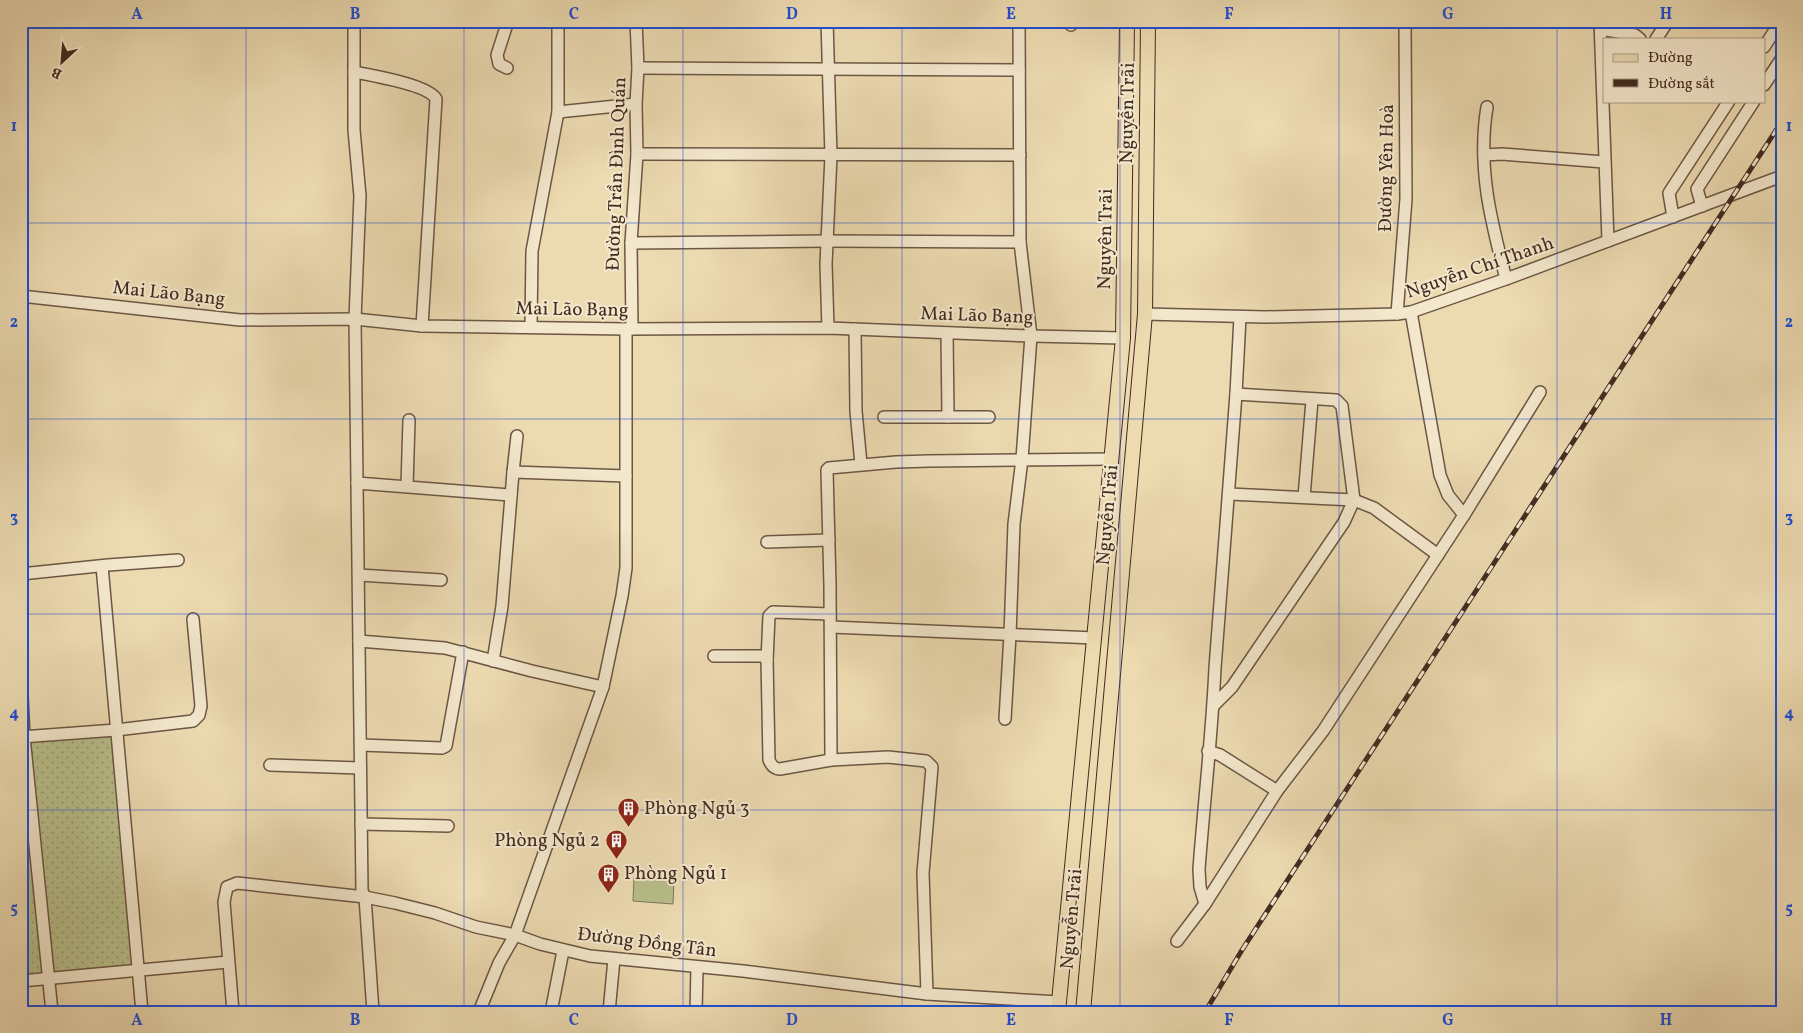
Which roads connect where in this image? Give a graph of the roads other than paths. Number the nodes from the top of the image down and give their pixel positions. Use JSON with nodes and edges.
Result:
{"nodes":[{"id":1,"x":354,"y":21,"type":"edge"},
{"id":2,"x":508,"y":21,"type":"edge"},
{"id":3,"x":558,"y":21,"type":"edge"},
{"id":4,"x":636,"y":21,"type":"edge"},
{"id":5,"x":827,"y":21,"type":"edge"},
{"id":6,"x":1019,"y":21,"type":"edge"},
{"id":7,"x":1127,"y":21,"type":"edge"},
{"id":8,"x":1148,"y":21,"type":"edge"},
{"id":9,"x":1405,"y":21,"type":"edge"},
{"id":10,"x":1668,"y":21,"type":"edge"},
{"id":11,"x":1781,"y":21,"type":"edge"},
{"id":12,"x":1600,"y":25,"type":"edge"},
{"id":13,"x":1639,"y":38,"type":"edge"},
{"id":14,"x":1657,"y":38,"type":"edge"},
{"id":15,"x":1766,"y":45,"type":"edge"},
{"id":16,"x":1782,"y":58,"type":"edge"},
{"id":17,"x":508,"y":68,"type":"dead end"},
{"id":18,"x":638,"y":68,"type":"junction"},
{"id":19,"x":827,"y":69,"type":"junction"},
{"id":20,"x":1019,"y":70,"type":"junction"},
{"id":21,"x":354,"y":72,"type":"junction"},
{"id":22,"x":1766,"y":82,"type":"edge"},
{"id":23,"x":1753,"y":102,"type":"edge"},
{"id":24,"x":1726,"y":103,"type":"edge"},
{"id":25,"x":636,"y":104,"type":"junction"},
{"id":26,"x":1487,"y":107,"type":"dead end"},
{"id":27,"x":558,"y":112,"type":"junction"},
{"id":28,"x":1744,"y":117,"type":"junction"},
{"id":29,"x":637,"y":154,"type":"junction"},
{"id":30,"x":1020,"y":155,"type":"junction"},
{"id":31,"x":1484,"y":155,"type":"junction"},
{"id":32,"x":831,"y":156,"type":"junction"},
{"id":33,"x":1604,"y":162,"type":"junction"},
{"id":34,"x":1782,"y":176,"type":"edge"},
{"id":35,"x":1702,"y":206,"type":"junction"},
{"id":36,"x":1673,"y":217,"type":"junction"},
{"id":37,"x":1608,"y":240,"type":"junction"},
{"id":38,"x":828,"y":241,"type":"junction"},
{"id":39,"x":1020,"y":242,"type":"junction"},
{"id":40,"x":631,"y":243,"type":"junction"},
{"id":41,"x":1506,"y":279,"type":"junction"},
{"id":42,"x":21,"y":296,"type":"edge"},
{"id":43,"x":1411,"y":312,"type":"junction"},
{"id":44,"x":1145,"y":314,"type":"junction"},
{"id":45,"x":1397,"y":314,"type":"junction"},
{"id":46,"x":1240,"y":317,"type":"junction"},
{"id":47,"x":355,"y":320,"type":"junction"},
{"id":48,"x":422,"y":326,"type":"junction"},
{"id":49,"x":531,"y":328,"type":"junction"},
{"id":50,"x":828,"y":328,"type":"junction"},
{"id":51,"x":629,"y":329,"type":"junction"},
{"id":52,"x":855,"y":329,"type":"junction"},
{"id":53,"x":947,"y":333,"type":"junction"},
{"id":54,"x":1031,"y":336,"type":"junction"},
{"id":55,"x":1123,"y":338,"type":"junction"},
{"id":56,"x":1540,"y":392,"type":"dead end"},
{"id":57,"x":1236,"y":394,"type":"junction"},
{"id":58,"x":1312,"y":400,"type":"junction"},
{"id":59,"x":884,"y":417,"type":"dead end"},
{"id":60,"x":948,"y":417,"type":"junction"},
{"id":61,"x":989,"y":417,"type":"dead end"},
{"id":62,"x":409,"y":420,"type":"dead end"},
{"id":63,"x":517,"y":436,"type":"dead end"},
{"id":64,"x":1022,"y":459,"type":"junction"},
{"id":65,"x":1111,"y":459,"type":"junction"},
{"id":66,"x":861,"y":464,"type":"junction"},
{"id":67,"x":513,"y":472,"type":"junction"},
{"id":68,"x":626,"y":476,"type":"junction"},
{"id":69,"x":357,"y":482,"type":"junction"},
{"id":70,"x":407,"y":486,"type":"junction"},
{"id":71,"x":1229,"y":494,"type":"junction"},
{"id":72,"x":511,"y":495,"type":"junction"},
{"id":73,"x":1304,"y":497,"type":"junction"},
{"id":74,"x":1354,"y":500,"type":"junction"},
{"id":75,"x":1464,"y":515,"type":"junction"},
{"id":76,"x":829,"y":540,"type":"junction"},
{"id":77,"x":767,"y":542,"type":"dead end"},
{"id":78,"x":1438,"y":555,"type":"junction"},
{"id":79,"x":178,"y":560,"type":"dead end"},
{"id":80,"x":102,"y":566,"type":"junction"},
{"id":81,"x":21,"y":574,"type":"edge"},
{"id":82,"x":358,"y":575,"type":"junction"},
{"id":83,"x":441,"y":580,"type":"dead end"},
{"id":84,"x":830,"y":614,"type":"junction"},
{"id":85,"x":193,"y":619,"type":"dead end"},
{"id":86,"x":831,"y":628,"type":"junction"},
{"id":87,"x":1010,"y":635,"type":"junction"},
{"id":88,"x":1095,"y":638,"type":"junction"},
{"id":89,"x":359,"y":641,"type":"junction"},
{"id":90,"x":463,"y":652,"type":"junction"},
{"id":91,"x":714,"y":656,"type":"dead end"},
{"id":92,"x":493,"y":661,"type":"junction"},
{"id":93,"x":767,"y":661,"type":"junction"},
{"id":94,"x":21,"y":674,"type":"edge"},
{"id":95,"x":603,"y":687,"type":"junction"},
{"id":96,"x":1214,"y":705,"type":"junction"},
{"id":97,"x":1005,"y":719,"type":"dead end"},
{"id":98,"x":116,"y":730,"type":"junction"},
{"id":99,"x":23,"y":737,"type":"edge"},
{"id":100,"x":361,"y":745,"type":"junction"},
{"id":101,"x":1208,"y":751,"type":"junction"},
{"id":102,"x":831,"y":760,"type":"junction"},
{"id":103,"x":270,"y":764,"type":"dead end"},
{"id":104,"x":360,"y":768,"type":"junction"},
{"id":105,"x":1277,"y":792,"type":"junction"},
{"id":106,"x":361,"y":824,"type":"junction"},
{"id":107,"x":448,"y":826,"type":"dead end"},
{"id":108,"x":365,"y":897,"type":"junction"},
{"id":109,"x":1205,"y":904,"type":"junction"},
{"id":110,"x":515,"y":935,"type":"junction"},
{"id":111,"x":1177,"y":942,"type":"dead end"},
{"id":112,"x":563,"y":951,"type":"junction"},
{"id":113,"x":614,"y":959,"type":"junction"},
{"id":114,"x":228,"y":962,"type":"junction"},
{"id":115,"x":696,"y":967,"type":"junction"},
{"id":116,"x":138,"y":970,"type":"junction"},
{"id":117,"x":49,"y":978,"type":"junction"},
{"id":118,"x":21,"y":982,"type":"edge"},
{"id":119,"x":927,"y":994,"type":"junction"},
{"id":120,"x":1059,"y":1007,"type":"edge"},
{"id":121,"x":52,"y":1012,"type":"edge"},
{"id":122,"x":142,"y":1012,"type":"edge"},
{"id":123,"x":233,"y":1012,"type":"edge"},
{"id":124,"x":373,"y":1012,"type":"edge"},
{"id":125,"x":478,"y":1012,"type":"edge"},
{"id":126,"x":551,"y":1012,"type":"edge"},
{"id":127,"x":609,"y":1012,"type":"edge"},
{"id":128,"x":696,"y":1012,"type":"edge"},
{"id":129,"x":1083,"y":1012,"type":"edge"}],
"edges":[{"from":1,"to":21,"type":"street"},
{"from":2,"to":17,"type":"street"},
{"from":3,"to":27,"type":"street"},
{"from":4,"to":18,"type":"street","name":"Đường Trần Đình Quán"},
{"from":5,"to":19,"type":"street"},
{"from":6,"to":20,"type":"street"},
{"from":7,"to":55,"type":"main road","name":"Nguyên Trãi"},
{"from":8,"to":44,"type":"main road","name":"Nguyễn Trãi"},
{"from":9,"to":45,"type":"street","name":"Đường Yên Hoà"},
{"from":10,"to":14,"type":"street"},
{"from":11,"to":15,"type":"street"},
{"from":12,"to":13,"type":"street"},
{"from":12,"to":33,"type":"street"},
{"from":16,"to":22,"type":"street"},
{"from":18,"to":19,"type":"street"},
{"from":18,"to":25,"type":"street","name":"Đường Trần Đình Quán"},
{"from":19,"to":20,"type":"street"},
{"from":19,"to":32,"type":"street"},
{"from":20,"to":30,"type":"street"},
{"from":21,"to":47,"type":"street"},
{"from":21,"to":48,"type":"street"},
{"from":23,"to":28,"type":"street"},
{"from":24,"to":28,"type":"street"},
{"from":24,"to":36,"type":"street"},
{"from":25,"to":27,"type":"street"},
{"from":25,"to":29,"type":"street","name":"Đường Trần Đình Quán"},
{"from":26,"to":31,"type":"street"},
{"from":27,"to":49,"type":"street"},
{"from":28,"to":35,"type":"street"},
{"from":29,"to":32,"type":"street"},
{"from":29,"to":40,"type":"street","name":"Đường Trần Đình Quán"},
{"from":30,"to":32,"type":"street"},
{"from":30,"to":39,"type":"street"},
{"from":31,"to":33,"type":"street"},
{"from":31,"to":41,"type":"street"},
{"from":32,"to":38,"type":"street"},
{"from":33,"to":37,"type":"street"},
{"from":34,"to":35,"type":"street","name":"Nguyễn Chí Thanh"},
{"from":35,"to":36,"type":"street","name":"Nguyễn Chí Thanh"},
{"from":36,"to":37,"type":"street","name":"Nguyễn Chí Thanh"},
{"from":37,"to":41,"type":"street","name":"Nguyễn Chí Thanh"},
{"from":38,"to":39,"type":"street"},
{"from":38,"to":40,"type":"street"},
{"from":38,"to":50,"type":"street"},
{"from":39,"to":54,"type":"street"},
{"from":40,"to":51,"type":"street","name":"Đường Trần Đình Quán"},
{"from":41,"to":43,"type":"street","name":"Nguyễn Chí Thanh"},
{"from":42,"to":47,"type":"street","name":"Mai Lão Bạng"},
{"from":43,"to":45,"type":"street","name":"Nguyễn Chí Thanh"},
{"from":43,"to":75,"type":"street"},
{"from":44,"to":46,"type":"street","name":"Nguyễn Chí Thanh"},
{"from":44,"to":55,"type":"main road"},
{"from":44,"to":129,"type":"main road","name":"Nguyễn Trãi"},
{"from":45,"to":46,"type":"street","name":"Nguyễn Chí Thanh"},
{"from":46,"to":57,"type":"street"},
{"from":47,"to":48,"type":"street","name":"Mai Lão Bạng"},
{"from":47,"to":69,"type":"street"},
{"from":48,"to":49,"type":"street","name":"Mai Lão Bạng"},
{"from":49,"to":51,"type":"street","name":"Mai Lão Bạng"},
{"from":50,"to":51,"type":"street","name":"Mai Lão Bạng"},
{"from":50,"to":52,"type":"street","name":"Mai Lão Bạng"},
{"from":51,"to":68,"type":"street","name":"Đường Trần Đình Quán"},
{"from":52,"to":53,"type":"street","name":"Mai Lão Bạng"},
{"from":52,"to":66,"type":"street"},
{"from":53,"to":54,"type":"street","name":"Mai Lão Bạng"},
{"from":53,"to":60,"type":"street"},
{"from":54,"to":55,"type":"street","name":"Mai Lão Bạng"},
{"from":54,"to":64,"type":"street"},
{"from":55,"to":65,"type":"main road","name":"Nguyễn Trãi"},
{"from":56,"to":75,"type":"street"},
{"from":57,"to":58,"type":"street"},
{"from":57,"to":71,"type":"street"},
{"from":58,"to":73,"type":"street"},
{"from":58,"to":74,"type":"street"},
{"from":59,"to":60,"type":"street"},
{"from":60,"to":61,"type":"street"},
{"from":62,"to":70,"type":"street"},
{"from":63,"to":67,"type":"street"},
{"from":64,"to":65,"type":"street"},
{"from":64,"to":66,"type":"street"},
{"from":64,"to":87,"type":"street"},
{"from":65,"to":88,"type":"main road","name":"Nguyễn Trãi"},
{"from":66,"to":76,"type":"street"},
{"from":67,"to":68,"type":"street"},
{"from":67,"to":72,"type":"street"},
{"from":68,"to":95,"type":"street","name":"Đường Trần Đình Quán"},
{"from":69,"to":70,"type":"street"},
{"from":69,"to":82,"type":"street"},
{"from":70,"to":72,"type":"street"},
{"from":71,"to":73,"type":"street"},
{"from":71,"to":96,"type":"street"},
{"from":72,"to":92,"type":"street"},
{"from":73,"to":74,"type":"street"},
{"from":74,"to":78,"type":"street"},
{"from":74,"to":96,"type":"street"},
{"from":75,"to":78,"type":"street"},
{"from":76,"to":77,"type":"street"},
{"from":76,"to":84,"type":"street"},
{"from":78,"to":105,"type":"street"},
{"from":79,"to":80,"type":"street"},
{"from":80,"to":81,"type":"street"},
{"from":80,"to":98,"type":"street"},
{"from":82,"to":83,"type":"street"},
{"from":82,"to":89,"type":"street"},
{"from":84,"to":86,"type":"street"},
{"from":84,"to":93,"type":"street"},
{"from":85,"to":98,"type":"street"},
{"from":86,"to":87,"type":"street"},
{"from":86,"to":102,"type":"street"},
{"from":87,"to":88,"type":"street"},
{"from":87,"to":97,"type":"street"},
{"from":88,"to":120,"type":"main road","name":"Nguyễn Trãi"},
{"from":89,"to":90,"type":"street"},
{"from":89,"to":100,"type":"street"},
{"from":90,"to":92,"type":"street"},
{"from":90,"to":100,"type":"street"},
{"from":91,"to":93,"type":"street"},
{"from":92,"to":95,"type":"street"},
{"from":93,"to":102,"type":"street"},
{"from":94,"to":99,"type":"street"},
{"from":95,"to":110,"type":"street","name":"Đường Trần Đình Quán"},
{"from":96,"to":101,"type":"street"},
{"from":98,"to":99,"type":"street"},
{"from":98,"to":116,"type":"street"},
{"from":99,"to":117,"type":"street"},
{"from":100,"to":104,"type":"street"},
{"from":101,"to":105,"type":"street"},
{"from":101,"to":109,"type":"street"},
{"from":102,"to":119,"type":"street"},
{"from":103,"to":104,"type":"street"},
{"from":104,"to":106,"type":"street"},
{"from":105,"to":109,"type":"street"},
{"from":106,"to":107,"type":"street"},
{"from":106,"to":108,"type":"street"},
{"from":108,"to":110,"type":"street","name":"Đường Đồng Tân"},
{"from":108,"to":114,"type":"street","name":"Đường Đồng Tân"},
{"from":108,"to":124,"type":"street"},
{"from":109,"to":111,"type":"street"},
{"from":110,"to":112,"type":"street","name":"Đường Đồng Tân"},
{"from":110,"to":125,"type":"street","name":"Đường Trần Đình Quán"},
{"from":112,"to":113,"type":"street","name":"Đường Đồng Tân"},
{"from":112,"to":126,"type":"street"},
{"from":113,"to":115,"type":"street","name":"Đường Đồng Tân"},
{"from":113,"to":127,"type":"street"},
{"from":114,"to":116,"type":"street"},
{"from":114,"to":123,"type":"street"},
{"from":115,"to":119,"type":"street","name":"Đường Đồng Tân"},
{"from":115,"to":128,"type":"street"},
{"from":116,"to":117,"type":"street"},
{"from":116,"to":122,"type":"street"},
{"from":117,"to":118,"type":"street"},
{"from":117,"to":121,"type":"street"},
{"from":119,"to":120,"type":"street","name":"Đường Đồng Tân"}]}
